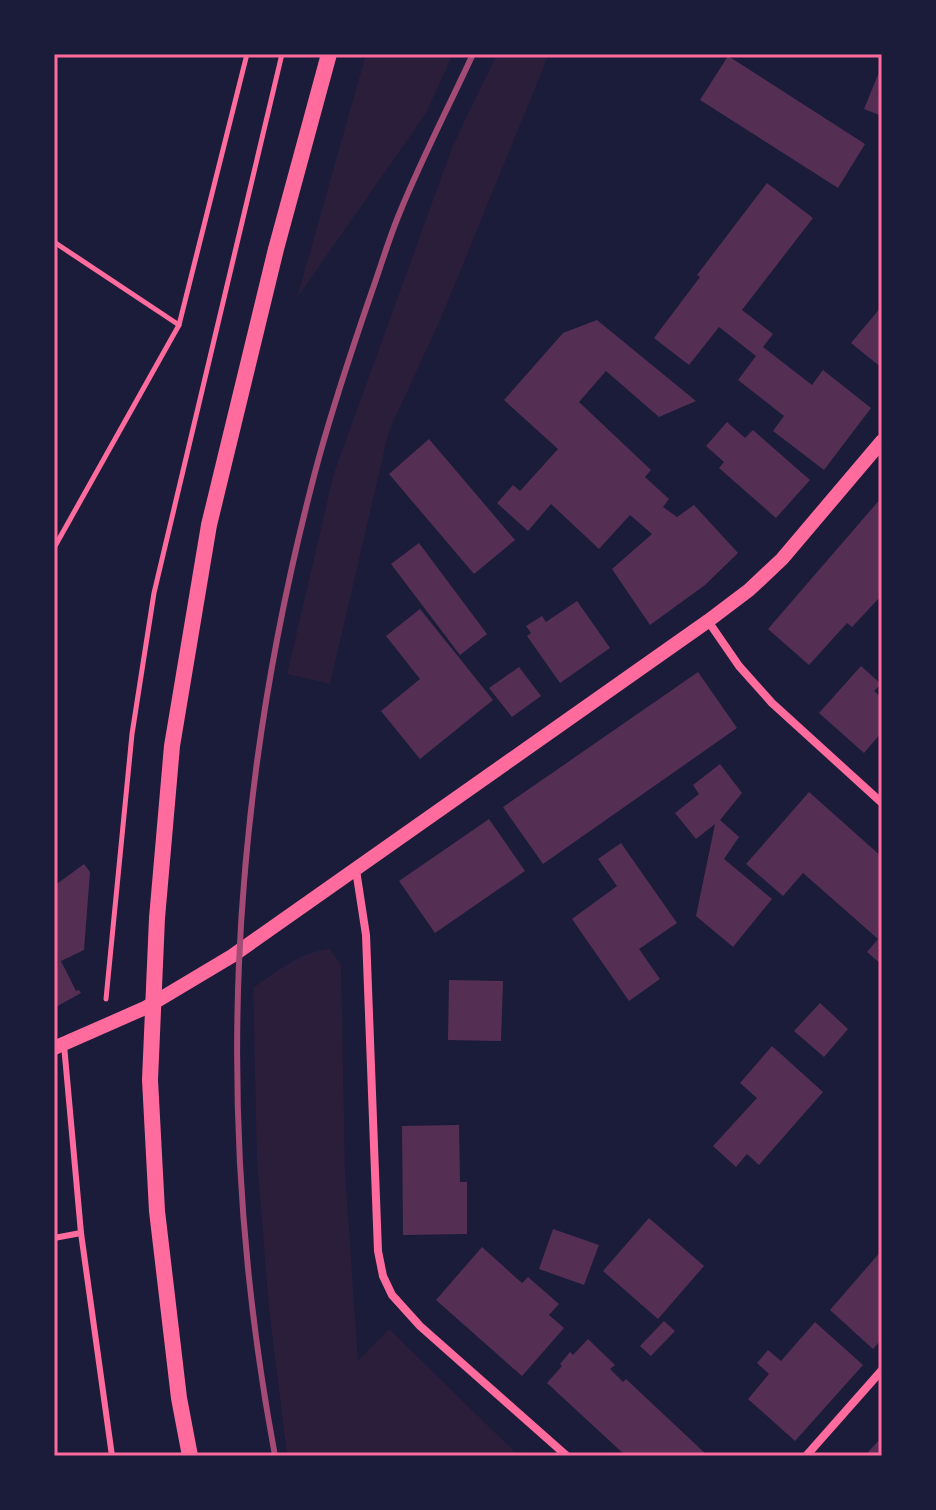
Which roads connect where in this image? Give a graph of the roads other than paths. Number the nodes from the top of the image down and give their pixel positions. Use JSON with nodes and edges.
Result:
{"nodes":[{"id":1,"x":329,"y":54,"type":"edge"},
{"id":2,"x":882,"y":441,"type":"edge"},
{"id":3,"x":708,"y":621,"type":"junction"},
{"id":4,"x":882,"y":803,"type":"edge"},
{"id":5,"x":356,"y":870,"type":"junction"},
{"id":6,"x":59,"y":1046,"type":"edge"},
{"id":7,"x":81,"y":1233,"type":"junction"},
{"id":8,"x":54,"y":1238,"type":"edge"},
{"id":9,"x":882,"y":1370,"type":"edge"},
{"id":10,"x":112,"y":1456,"type":"edge"},
{"id":11,"x":190,"y":1456,"type":"edge"},
{"id":12,"x":567,"y":1456,"type":"edge"},
{"id":13,"x":806,"y":1456,"type":"edge"}],
"edges":[{"from":1,"to":11,"type":"main road"},
{"from":2,"to":3,"type":"street"},
{"from":3,"to":4,"type":"street"},
{"from":3,"to":5,"type":"street"},
{"from":5,"to":6,"type":"street"},
{"from":5,"to":12,"type":"street"},
{"from":6,"to":7,"type":"lane"},
{"from":7,"to":8,"type":"lane"},
{"from":7,"to":10,"type":"lane"},
{"from":9,"to":13,"type":"street"}]}
